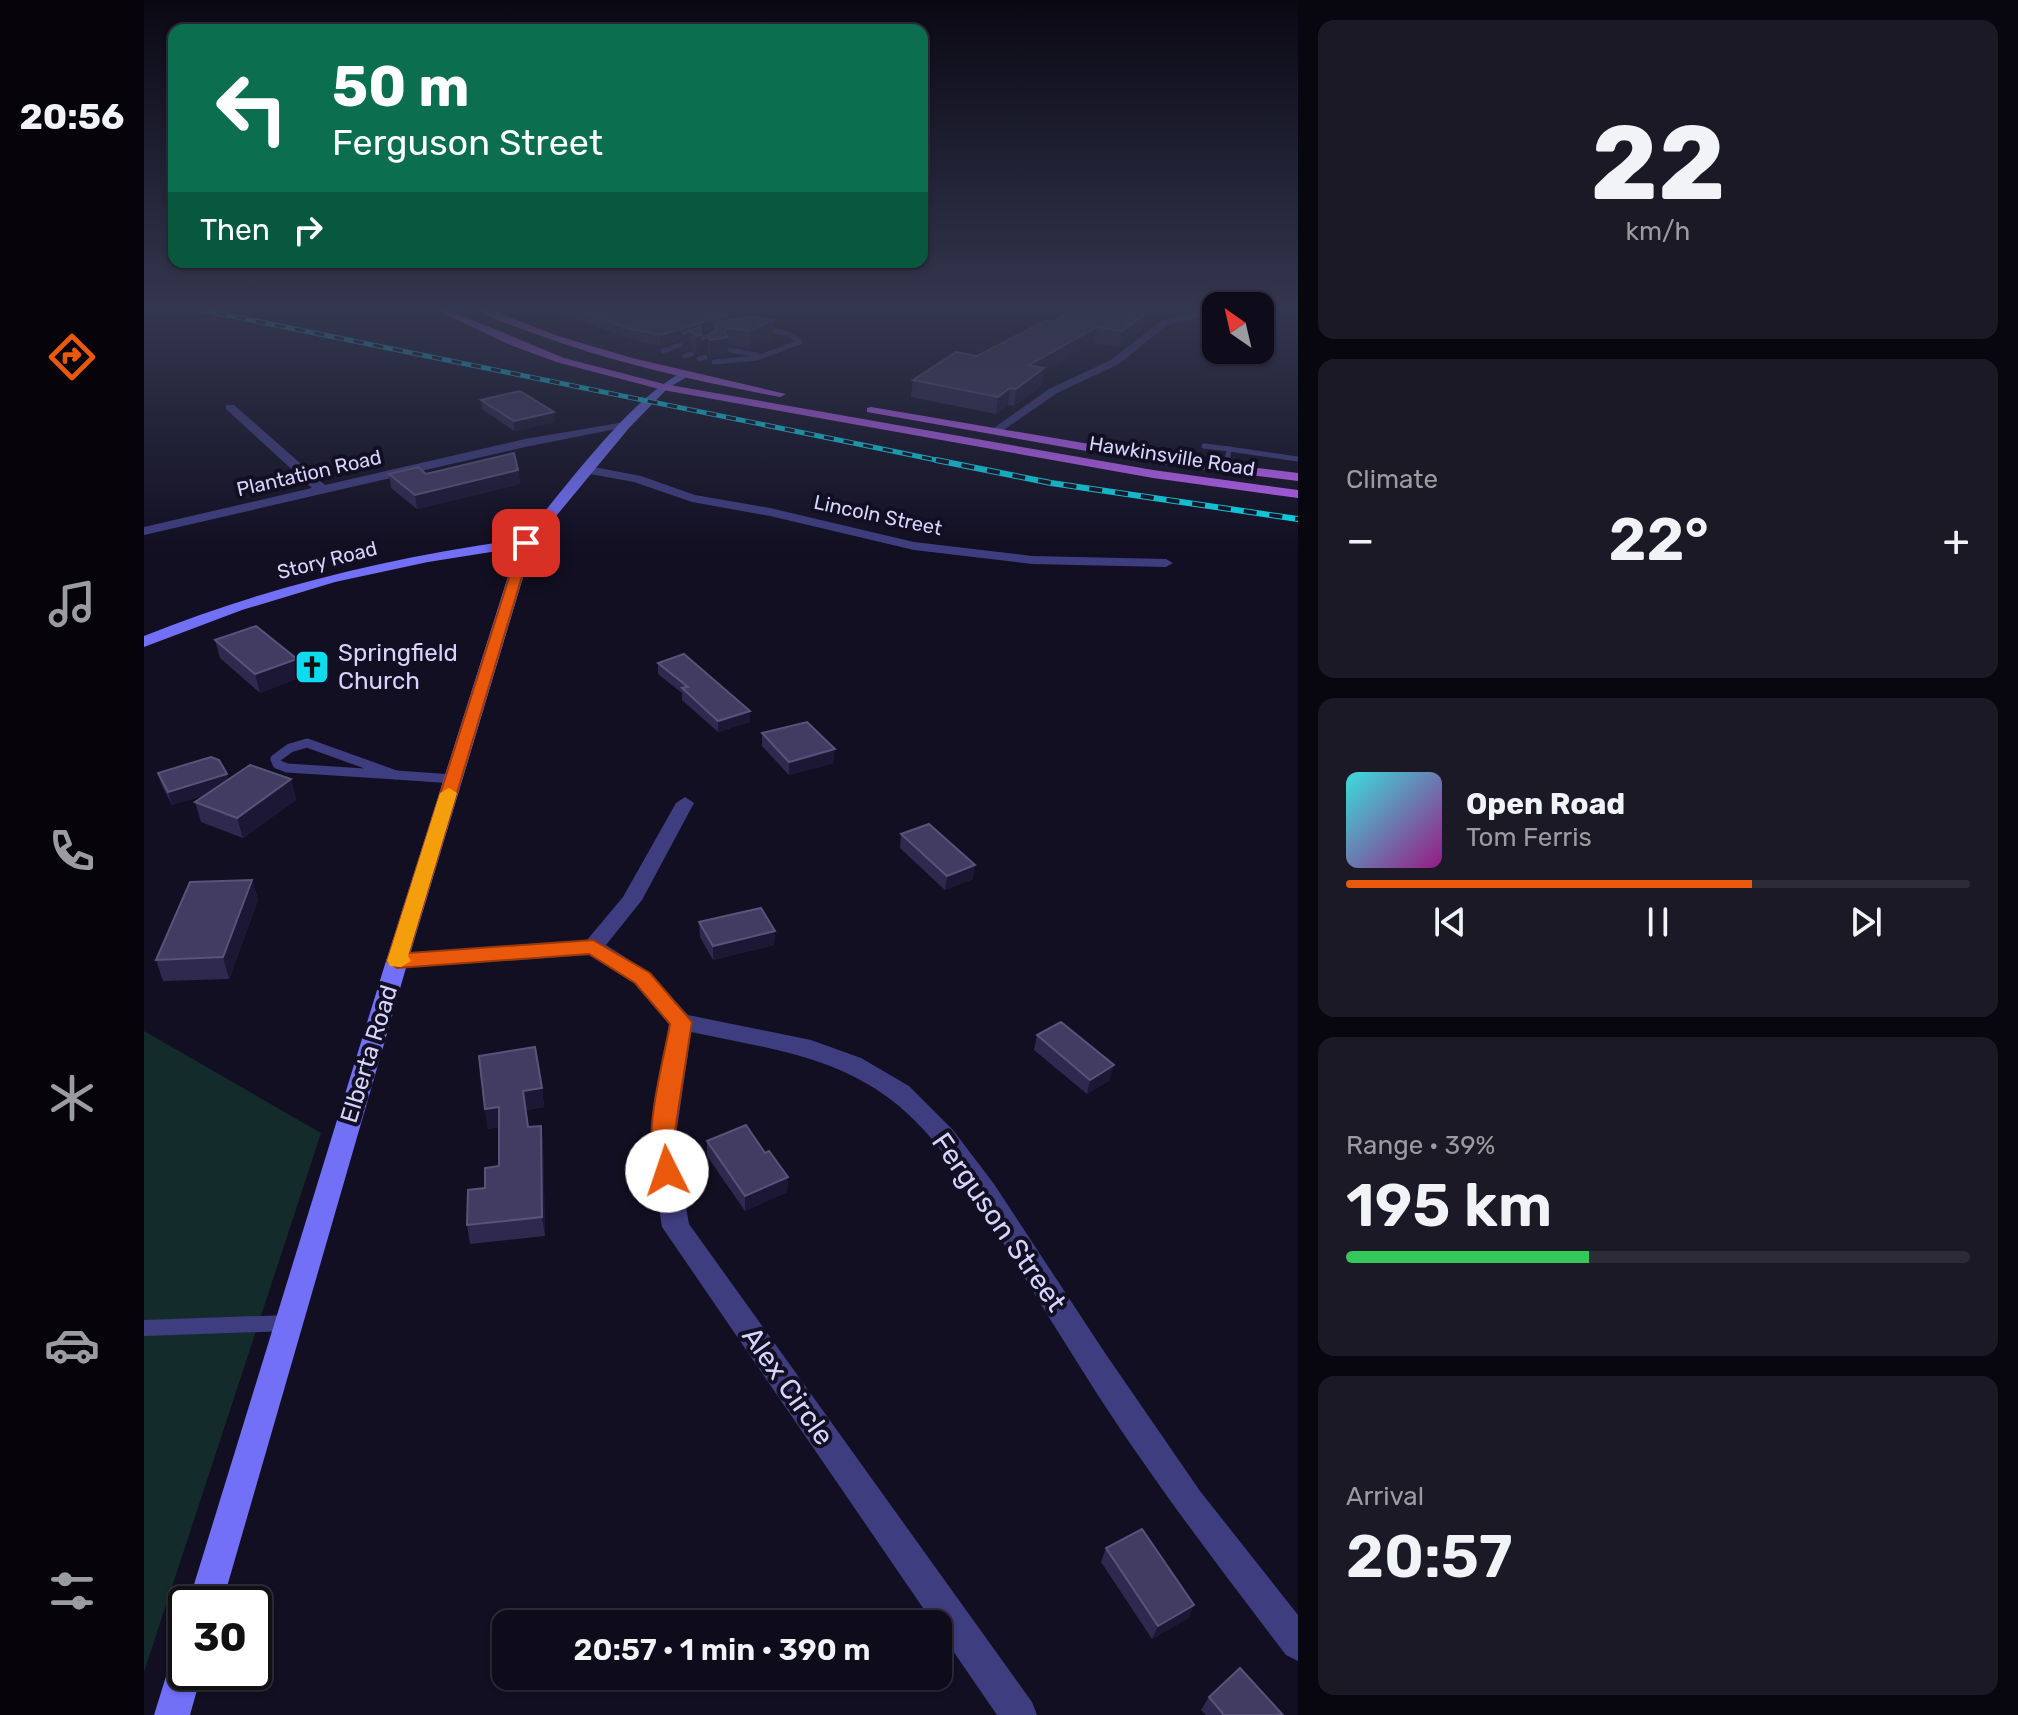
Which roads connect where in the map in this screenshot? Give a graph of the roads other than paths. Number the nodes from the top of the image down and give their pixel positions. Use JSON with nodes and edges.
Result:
{"nodes":[{"id":1,"x":661,"y":389,"type":"edge"},
{"id":2,"x":674,"y":389,"type":"edge"},
{"id":3,"x":755,"y":389,"type":"edge"},
{"id":4,"x":1057,"y":389,"type":"edge"},
{"id":5,"x":794,"y":396,"type":"dead end"},
{"id":6,"x":230,"y":407,"type":"dead end"},
{"id":7,"x":856,"y":407,"type":"dead end"},
{"id":8,"x":625,"y":426,"type":"junction"},
{"id":9,"x":994,"y":432,"type":"junction"},
{"id":10,"x":1204,"y":446,"type":"dead end"},
{"id":11,"x":1229,"y":449,"type":"junction"},
{"id":12,"x":1298,"y":459,"type":"edge"},
{"id":13,"x":1226,"y":469,"type":"junction"},
{"id":14,"x":588,"y":470,"type":"junction"},
{"id":15,"x":1298,"y":477,"type":"edge"},
{"id":16,"x":322,"y":490,"type":"junction"},
{"id":17,"x":1298,"y":494,"type":"edge"},
{"id":18,"x":144,"y":531,"type":"edge"},
{"id":19,"x":526,"y":543,"type":"junction"},
{"id":20,"x":1166,"y":563,"type":"dead end"},
{"id":21,"x":144,"y":642,"type":"edge"},
{"id":22,"x":398,"y":776,"type":"junction"},
{"id":23,"x":453,"y":779,"type":"junction"},
{"id":24,"x":685,"y":803,"type":"dead end"},
{"id":25,"x":593,"y":947,"type":"junction"},
{"id":26,"x":397,"y":961,"type":"junction"},
{"id":27,"x":681,"y":1022,"type":"junction"},
{"id":28,"x":289,"y":1323,"type":"junction"},
{"id":29,"x":144,"y":1328,"type":"edge"},
{"id":30,"x":210,"y":1586,"type":"edge"},
{"id":31,"x":1298,"y":1643,"type":"edge"},
{"id":32,"x":179,"y":1690,"type":"edge"},
{"id":33,"x":172,"y":1715,"type":"edge"},
{"id":34,"x":1019,"y":1715,"type":"edge"}],
"edges":[{"from":1,"to":8,"type":"street","name":"Elberta Road"},
{"from":2,"to":17,"type":"main road","name":"Hawkinsville Road"},
{"from":3,"to":5,"type":"main road"},
{"from":4,"to":9,"type":"street"},
{"from":6,"to":16,"type":"street"},
{"from":7,"to":9,"type":"main road","name":"Hawkinsville Road"},
{"from":8,"to":14,"type":"street","name":"Elberta Road"},
{"from":8,"to":16,"type":"street","name":"Plantation Road"},
{"from":9,"to":13,"type":"main road","name":"Hawkinsville Road"},
{"from":10,"to":11,"type":"lane"},
{"from":11,"to":12,"type":"lane"},
{"from":11,"to":13,"type":"lane"},
{"from":13,"to":15,"type":"main road","name":"Hawkinsville Road"},
{"from":14,"to":19,"type":"street","name":"Elberta Road"},
{"from":14,"to":20,"type":"street","name":"Lincoln Street"},
{"from":16,"to":18,"type":"street","name":"Plantation Road"},
{"from":19,"to":21,"type":"street","name":"Story Road"},
{"from":19,"to":23,"type":"street","name":"Elberta Road"},
{"from":22,"to":22,"type":"lane"},
{"from":22,"to":23,"type":"lane"},
{"from":23,"to":26,"type":"street","name":"Elberta Road"},
{"from":24,"to":25,"type":"street"},
{"from":25,"to":26,"type":"street"},
{"from":25,"to":27,"type":"street"},
{"from":26,"to":28,"type":"street","name":"Elberta Road"},
{"from":27,"to":31,"type":"street","name":"Ferguson Street"},
{"from":27,"to":34,"type":"street","name":"Alex Circle"},
{"from":28,"to":29,"type":"lane"},
{"from":28,"to":30,"type":"street","name":"Elberta Road"},
{"from":32,"to":33,"type":"street"}]}
